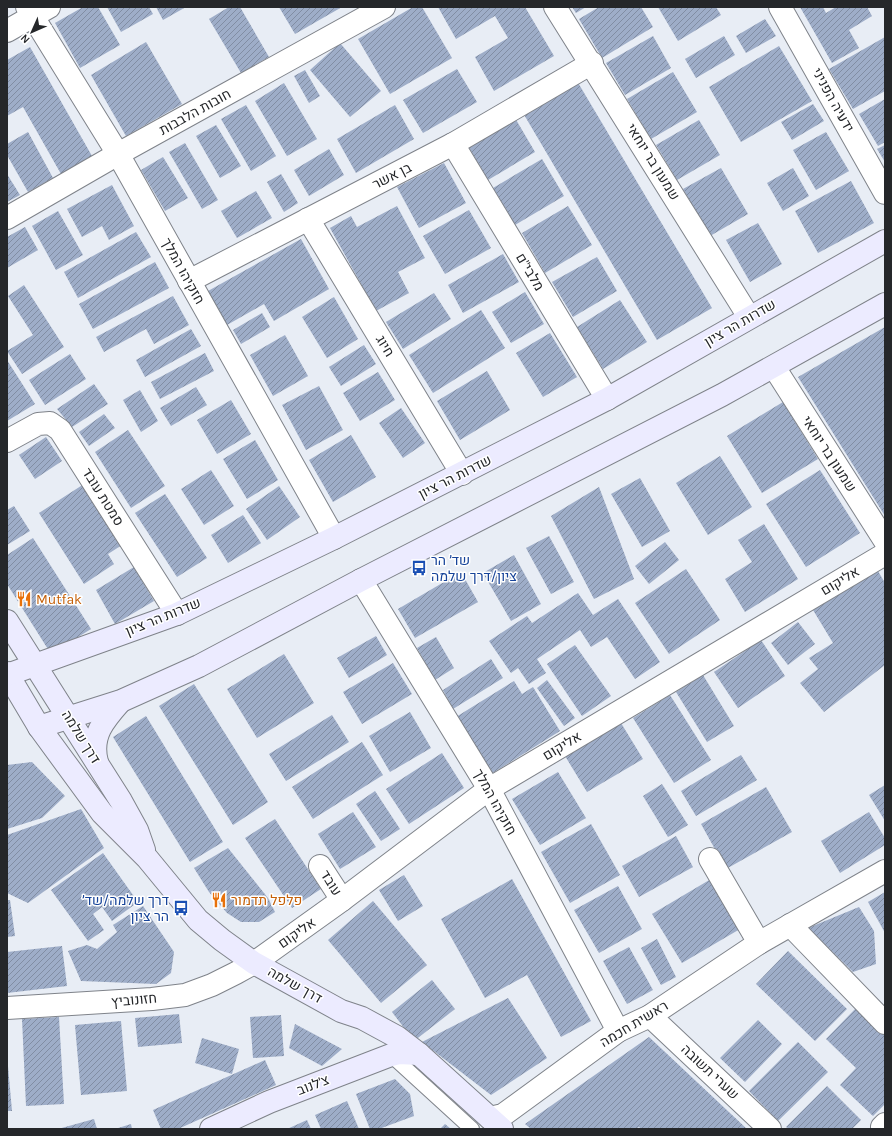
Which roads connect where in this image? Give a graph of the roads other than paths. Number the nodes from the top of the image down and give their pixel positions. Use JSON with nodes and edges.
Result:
{"nodes":[{"id":1,"x":384,"y":7,"type":"edge"},
{"id":2,"x":555,"y":7,"type":"edge"},
{"id":3,"x":780,"y":7,"type":"edge"},
{"id":4,"x":36,"y":10,"type":"edge"},
{"id":5,"x":7,"y":31,"type":"edge"},
{"id":6,"x":592,"y":63,"type":"junction"},
{"id":7,"x":453,"y":144,"type":"junction"},
{"id":8,"x":118,"y":154,"type":"junction"},
{"id":9,"x":885,"y":193,"type":"edge"},
{"id":10,"x":7,"y":218,"type":"edge"},
{"id":11,"x":308,"y":219,"type":"junction"},
{"id":12,"x":885,"y":241,"type":"edge"},
{"id":13,"x":189,"y":281,"type":"junction"},
{"id":14,"x":885,"y":304,"type":"edge"},
{"id":15,"x":749,"y":317,"type":"junction"},
{"id":16,"x":774,"y":367,"type":"junction"},
{"id":17,"x":607,"y":399,"type":"junction"},
{"id":18,"x":7,"y":441,"type":"edge"},
{"id":19,"x":462,"y":474,"type":"junction"},
{"id":20,"x":334,"y":538,"type":"junction"},
{"id":21,"x":885,"y":541,"type":"edge"},
{"id":22,"x":885,"y":554,"type":"edge"},
{"id":23,"x":361,"y":580,"type":"junction"},
{"id":24,"x":176,"y":614,"type":"junction"},
{"id":25,"x":7,"y":621,"type":"edge"},
{"id":26,"x":36,"y":666,"type":"junction"},
{"id":27,"x":7,"y":674,"type":"edge"},
{"id":28,"x":121,"y":702,"type":"junction"},
{"id":29,"x":70,"y":719,"type":"junction"},
{"id":30,"x":39,"y":727,"type":"junction"},
{"id":31,"x":98,"y":764,"type":"junction"},
{"id":32,"x":489,"y":789,"type":"junction"},
{"id":33,"x":147,"y":858,"type":"junction"},
{"id":34,"x":710,"y":859,"type":"dead end"},
{"id":35,"x":320,"y":866,"type":"dead end"},
{"id":36,"x":885,"y":871,"type":"edge"},
{"id":37,"x":342,"y":900,"type":"junction"},
{"id":38,"x":790,"y":925,"type":"junction"},
{"id":39,"x":759,"y":943,"type":"junction"},
{"id":40,"x":254,"y":963,"type":"junction"},
{"id":41,"x":7,"y":1008,"type":"edge"},
{"id":42,"x":341,"y":1011,"type":"junction"},
{"id":43,"x":650,"y":1016,"type":"junction"},
{"id":44,"x":885,"y":1023,"type":"edge"},
{"id":45,"x":618,"y":1031,"type":"junction"},
{"id":46,"x":419,"y":1054,"type":"junction"},
{"id":47,"x":391,"y":1055,"type":"junction"},
{"id":48,"x":496,"y":1124,"type":"edge"},
{"id":49,"x":211,"y":1129,"type":"edge"},
{"id":50,"x":472,"y":1129,"type":"edge"},
{"id":51,"x":770,"y":1129,"type":"edge"}],
"edges":[{"from":1,"to":8,"type":"street","name":"חובות הלבבות"},
{"from":2,"to":6,"type":"street","name":"שמעון בר יוחאי"},
{"from":3,"to":9,"type":"street","name":"ידעיה הפניני"},
{"from":4,"to":5,"type":"street"},
{"from":4,"to":8,"type":"street","name":"חזקיהו המלך"},
{"from":6,"to":7,"type":"street","name":"בן אשר"},
{"from":6,"to":15,"type":"street","name":"שמעון בר יוחאי"},
{"from":7,"to":11,"type":"street","name":"בן אשר"},
{"from":7,"to":17,"type":"street","name":"מלבי\"ם"},
{"from":8,"to":10,"type":"street","name":"חובות הלבבות"},
{"from":8,"to":13,"type":"street","name":"חזקיהו המלך"},
{"from":11,"to":13,"type":"street","name":"בן אשר"},
{"from":11,"to":19,"type":"street","name":"חיוג"},
{"from":12,"to":15,"type":"street","name":"שדרות הר ציון"},
{"from":13,"to":20,"type":"street","name":"חזקיהו המלך"},
{"from":14,"to":16,"type":"street"},
{"from":15,"to":17,"type":"street","name":"שדרות הר ציון"},
{"from":16,"to":21,"type":"street","name":"שמעון בר יוחאי"},
{"from":16,"to":23,"type":"street"},
{"from":17,"to":19,"type":"street","name":"שדרות הר ציון"},
{"from":18,"to":24,"type":"street","name":"סמטת עובד"},
{"from":19,"to":20,"type":"street","name":"שדרות הר ציון"},
{"from":20,"to":24,"type":"street","name":"שדרות הר ציון"},
{"from":22,"to":32,"type":"street","name":"אליקום"},
{"from":23,"to":28,"type":"street"},
{"from":23,"to":32,"type":"street","name":"חזקיהו המלך"},
{"from":24,"to":26,"type":"street","name":"שדרות הר ציון"},
{"from":25,"to":26,"type":"street","name":"דרך שלמה"},
{"from":26,"to":27,"type":"street","name":"שדרות הר ציון"},
{"from":26,"to":29,"type":"street","name":"דרך שלמה"},
{"from":27,"to":30,"type":"street","name":"דרך שלמה"},
{"from":28,"to":29,"type":"street"},
{"from":28,"to":31,"type":"street"},
{"from":29,"to":30,"type":"street"},
{"from":29,"to":31,"type":"street","name":"דרך שלמה"},
{"from":30,"to":33,"type":"street","name":"דרך שלמה"},
{"from":31,"to":33,"type":"street","name":"דרך שלמה"},
{"from":32,"to":37,"type":"street","name":"אליקום"},
{"from":32,"to":45,"type":"street","name":"חזקיהו המלך"},
{"from":33,"to":40,"type":"street","name":"דרך שלמה"},
{"from":34,"to":39,"type":"street"},
{"from":35,"to":37,"type":"street","name":"עובד"},
{"from":36,"to":38,"type":"street","name":"ראשית חכמה"},
{"from":37,"to":40,"type":"street","name":"אליקום"},
{"from":38,"to":39,"type":"street","name":"ראשית חכמה"},
{"from":38,"to":44,"type":"street"},
{"from":39,"to":43,"type":"street","name":"ראשית חכמה"},
{"from":40,"to":41,"type":"street","name":"חזונוביץ"},
{"from":40,"to":42,"type":"street","name":"דרך שלמה"},
{"from":42,"to":46,"type":"street","name":"דרך שלמה"},
{"from":42,"to":47,"type":"street","name":"דרך שלמה"},
{"from":43,"to":45,"type":"street","name":"ראשית חכמה"},
{"from":43,"to":51,"type":"street","name":"שערי תשובה"},
{"from":45,"to":48,"type":"street","name":"ראשית חכמה"},
{"from":46,"to":47,"type":"street","name":"צ'לנוב"},
{"from":46,"to":48,"type":"street","name":"דרך שלמה"},
{"from":47,"to":49,"type":"street","name":"צ'לנוב"},
{"from":47,"to":50,"type":"lane","name":"דרך שלמה"}]}
